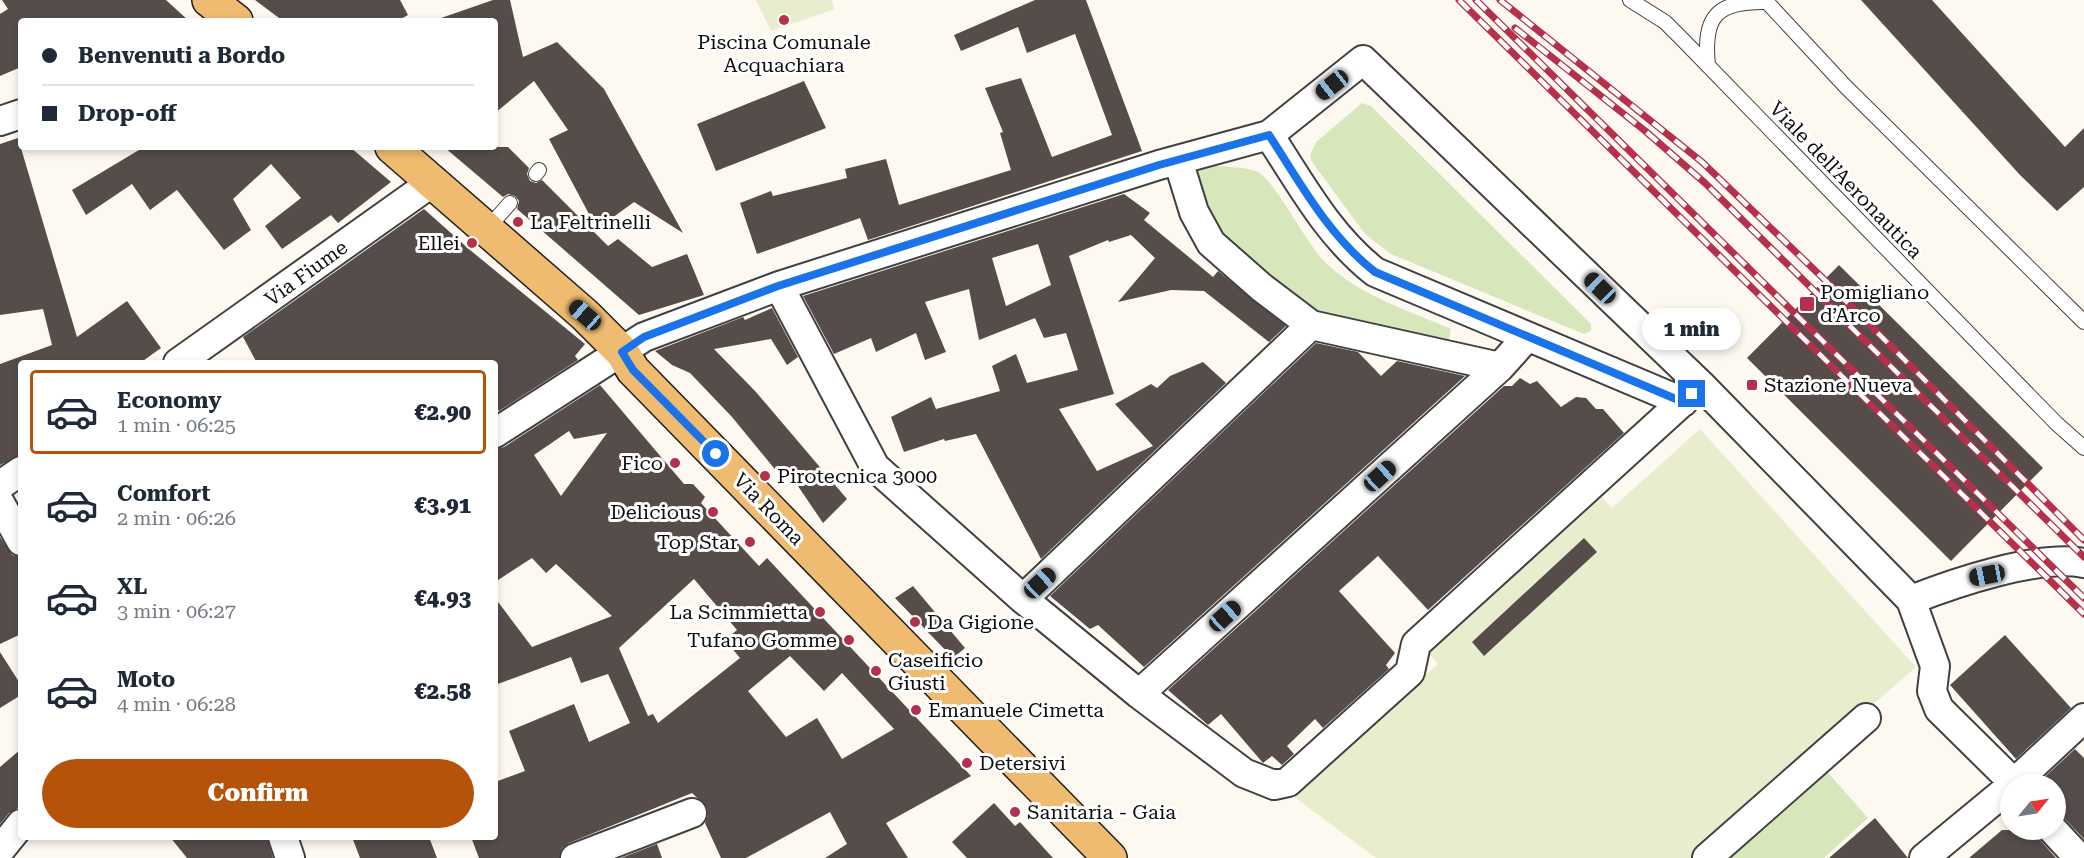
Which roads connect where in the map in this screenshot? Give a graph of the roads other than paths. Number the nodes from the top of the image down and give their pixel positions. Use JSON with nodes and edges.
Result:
{"nodes":[{"id":1,"x":1630,"y":0,"type":"edge"},
{"id":2,"x":1766,"y":1,"type":"edge"},
{"id":3,"x":1708,"y":66,"type":"junction"},
{"id":4,"x":18,"y":115,"type":"edge"},
{"id":5,"x":0,"y":121,"type":"edge"},
{"id":6,"x":1269,"y":135,"type":"junction"},
{"id":7,"x":396,"y":150,"type":"edge"},
{"id":8,"x":1169,"y":162,"type":"junction"},
{"id":9,"x":434,"y":181,"type":"junction"},
{"id":10,"x":510,"y":203,"type":"dead end"},
{"id":11,"x":487,"y":229,"type":"junction"},
{"id":12,"x":778,"y":286,"type":"junction"},
{"id":13,"x":2084,"y":322,"type":"edge"},
{"id":14,"x":1311,"y":325,"type":"junction"},
{"id":15,"x":1527,"y":338,"type":"junction"},
{"id":16,"x":622,"y":352,"type":"junction"},
{"id":17,"x":182,"y":360,"type":"edge"},
{"id":18,"x":1500,"y":367,"type":"junction"},
{"id":19,"x":1692,"y":394,"type":"junction"},
{"id":20,"x":498,"y":431,"type":"edge"},
{"id":21,"x":2084,"y":448,"type":"edge"},
{"id":22,"x":18,"y":473,"type":"edge"},
{"id":23,"x":0,"y":485,"type":"edge"},
{"id":24,"x":0,"y":503,"type":"edge"},
{"id":25,"x":18,"y":536,"type":"edge"},
{"id":26,"x":2084,"y":563,"type":"edge"},
{"id":27,"x":1023,"y":599,"type":"junction"},
{"id":28,"x":1911,"y":600,"type":"junction"},
{"id":29,"x":1139,"y":694,"type":"junction"},
{"id":30,"x":1866,"y":718,"type":"dead end"},
{"id":31,"x":2084,"y":718,"type":"edge"},
{"id":32,"x":2002,"y":774,"type":"edge"},
{"id":33,"x":2025,"y":774,"type":"edge"},
{"id":34,"x":2000,"y":796,"type":"edge"},
{"id":35,"x":692,"y":813,"type":"dead end"},
{"id":36,"x":18,"y":828,"type":"edge"},
{"id":37,"x":284,"y":840,"type":"edge"},
{"id":38,"x":2062,"y":840,"type":"edge"},
{"id":39,"x":0,"y":850,"type":"edge"},
{"id":40,"x":290,"y":858,"type":"edge"},
{"id":41,"x":575,"y":858,"type":"edge"},
{"id":42,"x":1110,"y":858,"type":"edge"},
{"id":43,"x":1707,"y":858,"type":"edge"},
{"id":44,"x":1924,"y":858,"type":"edge"},
{"id":45,"x":2079,"y":858,"type":"edge"}],
"edges":[{"from":1,"to":3,"type":"lane","name":"Viale dell’Aeronautica"},
{"from":2,"to":3,"type":"lane"},
{"from":2,"to":13,"type":"lane"},
{"from":3,"to":21,"type":"lane","name":"Viale dell’Aeronautica"},
{"from":4,"to":5,"type":"street"},
{"from":6,"to":8,"type":"street"},
{"from":6,"to":15,"type":"street"},
{"from":6,"to":19,"type":"street"},
{"from":7,"to":9,"type":"main road","name":"Via Roma"},
{"from":8,"to":12,"type":"street"},
{"from":8,"to":14,"type":"street"},
{"from":9,"to":11,"type":"main road","name":"Via Roma"},
{"from":9,"to":17,"type":"street","name":"Via Fiume"},
{"from":10,"to":11,"type":"lane"},
{"from":11,"to":16,"type":"main road","name":"Via Roma"},
{"from":12,"to":16,"type":"street"},
{"from":12,"to":27,"type":"street"},
{"from":14,"to":18,"type":"street"},
{"from":14,"to":27,"type":"street"},
{"from":15,"to":18,"type":"street"},
{"from":15,"to":19,"type":"street"},
{"from":16,"to":20,"type":"street"},
{"from":16,"to":42,"type":"main road","name":"Via Roma"},
{"from":18,"to":29,"type":"street"},
{"from":19,"to":28,"type":"street"},
{"from":19,"to":29,"type":"street"},
{"from":22,"to":23,"type":"street"},
{"from":24,"to":25,"type":"street"},
{"from":26,"to":28,"type":"street"},
{"from":27,"to":29,"type":"street"},
{"from":28,"to":32,"type":"street"},
{"from":30,"to":43,"type":"street"},
{"from":31,"to":33,"type":"street"},
{"from":34,"to":44,"type":"street"},
{"from":35,"to":41,"type":"street"},
{"from":36,"to":39,"type":"street"},
{"from":37,"to":40,"type":"street"},
{"from":38,"to":45,"type":"street"}]}
